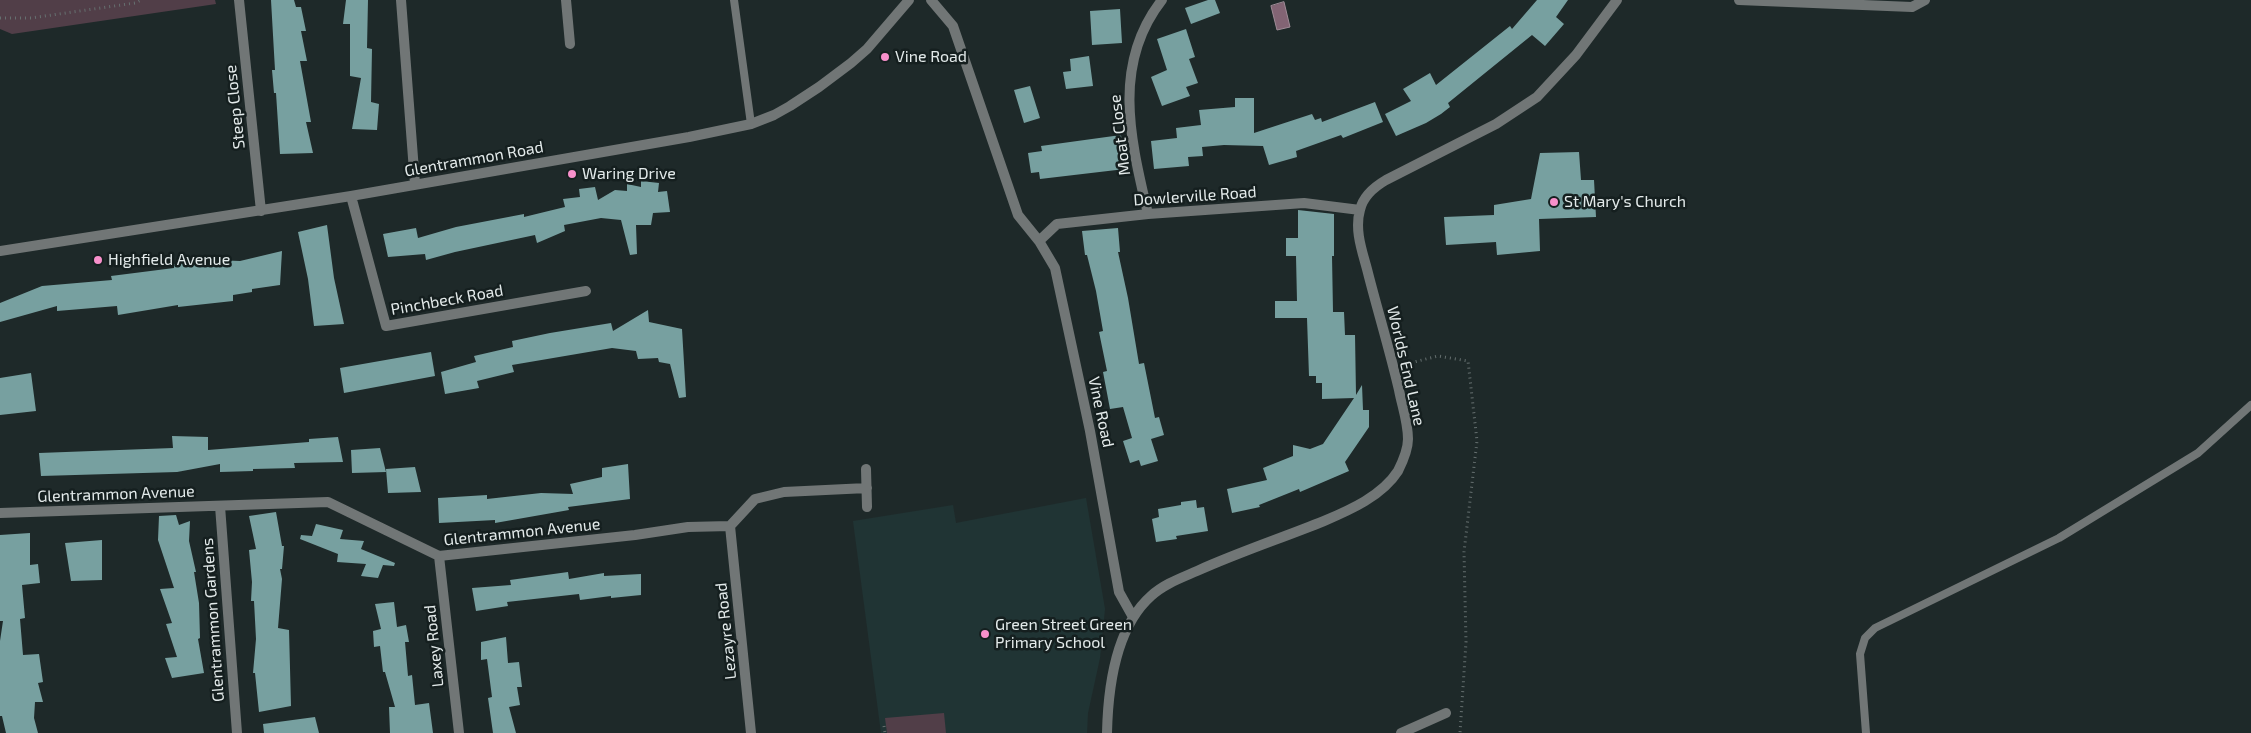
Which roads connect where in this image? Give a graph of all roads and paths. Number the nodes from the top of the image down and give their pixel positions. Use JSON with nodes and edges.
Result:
{"nodes":[{"id":1,"x":141,"y":0,"type":"edge"},
{"id":2,"x":239,"y":0,"type":"edge"},
{"id":3,"x":401,"y":0,"type":"edge"},
{"id":4,"x":566,"y":0,"type":"edge"},
{"id":5,"x":734,"y":0,"type":"edge"},
{"id":6,"x":909,"y":0,"type":"edge"},
{"id":7,"x":932,"y":0,"type":"edge"},
{"id":8,"x":1162,"y":0,"type":"edge"},
{"id":9,"x":1617,"y":0,"type":"edge"},
{"id":10,"x":1739,"y":0,"type":"edge"},
{"id":11,"x":1925,"y":0,"type":"edge"},
{"id":12,"x":0,"y":18,"type":"edge"},
{"id":13,"x":570,"y":44,"type":"dead end"},
{"id":14,"x":751,"y":124,"type":"junction"},
{"id":15,"x":414,"y":184,"type":"junction"},
{"id":16,"x":351,"y":196,"type":"junction"},
{"id":17,"x":1360,"y":210,"type":"junction"},
{"id":18,"x":261,"y":211,"type":"junction"},
{"id":19,"x":1148,"y":214,"type":"junction"},
{"id":20,"x":1039,"y":241,"type":"junction"},
{"id":21,"x":0,"y":251,"type":"edge"},
{"id":22,"x":586,"y":291,"type":"dead end"},
{"id":23,"x":1393,"y":367,"type":"junction"},
{"id":24,"x":2251,"y":405,"type":"edge"},
{"id":25,"x":866,"y":469,"type":"dead end"},
{"id":26,"x":867,"y":488,"type":"junction"},
{"id":27,"x":220,"y":506,"type":"junction"},
{"id":28,"x":867,"y":507,"type":"dead end"},
{"id":29,"x":0,"y":513,"type":"edge"},
{"id":30,"x":730,"y":526,"type":"junction"},
{"id":31,"x":440,"y":556,"type":"junction"},
{"id":32,"x":1133,"y":617,"type":"junction"},
{"id":33,"x":1446,"y":713,"type":"dead end"},
{"id":34,"x":884,"y":726,"type":"dead end"},
{"id":35,"x":237,"y":733,"type":"edge"},
{"id":36,"x":459,"y":733,"type":"edge"},
{"id":37,"x":751,"y":733,"type":"edge"},
{"id":38,"x":885,"y":733,"type":"edge"},
{"id":39,"x":1107,"y":733,"type":"edge"},
{"id":40,"x":1401,"y":733,"type":"edge"},
{"id":41,"x":1460,"y":733,"type":"edge"},
{"id":42,"x":1866,"y":733,"type":"edge"}],
"edges":[{"from":1,"to":12,"type":"path"},
{"from":2,"to":18,"type":"street","name":"Steep Close"},
{"from":3,"to":15,"type":"street"},
{"from":4,"to":13,"type":"street"},
{"from":5,"to":14,"type":"lane"},
{"from":6,"to":14,"type":"street","name":"Glentrammon Road"},
{"from":7,"to":20,"type":"street","name":"Vine Road"},
{"from":8,"to":19,"type":"street","name":"Moat Close"},
{"from":9,"to":17,"type":"street","name":"Worlds End Lane"},
{"from":10,"to":11,"type":"street"},
{"from":14,"to":15,"type":"street","name":"Glentrammon Road"},
{"from":15,"to":16,"type":"street","name":"Glentrammon Road"},
{"from":16,"to":18,"type":"street","name":"Glentrammon Road"},
{"from":16,"to":22,"type":"street","name":"Pinchbeck Road"},
{"from":17,"to":19,"type":"street","name":"Dowlerville Road"},
{"from":17,"to":23,"type":"street","name":"Worlds End Lane"},
{"from":18,"to":21,"type":"street","name":"Glentrammon Road"},
{"from":19,"to":20,"type":"street","name":"Dowlerville Road"},
{"from":20,"to":32,"type":"street","name":"Vine Road"},
{"from":23,"to":32,"type":"street","name":"Worlds End Lane"},
{"from":23,"to":41,"type":"path"},
{"from":24,"to":42,"type":"lane"},
{"from":25,"to":26,"type":"street"},
{"from":26,"to":28,"type":"street"},
{"from":26,"to":30,"type":"street"},
{"from":27,"to":29,"type":"street","name":"Glentrammon Avenue"},
{"from":27,"to":31,"type":"street","name":"Glentrammon Avenue"},
{"from":27,"to":35,"type":"street","name":"Glentrammon Gardens"},
{"from":30,"to":31,"type":"street","name":"Glentrammon Avenue"},
{"from":30,"to":37,"type":"street","name":"Lezayre Road"},
{"from":31,"to":36,"type":"street","name":"Laxey Road"},
{"from":32,"to":39,"type":"street","name":"Worlds End Lane"},
{"from":33,"to":40,"type":"street"},
{"from":34,"to":38,"type":"path"}]}
